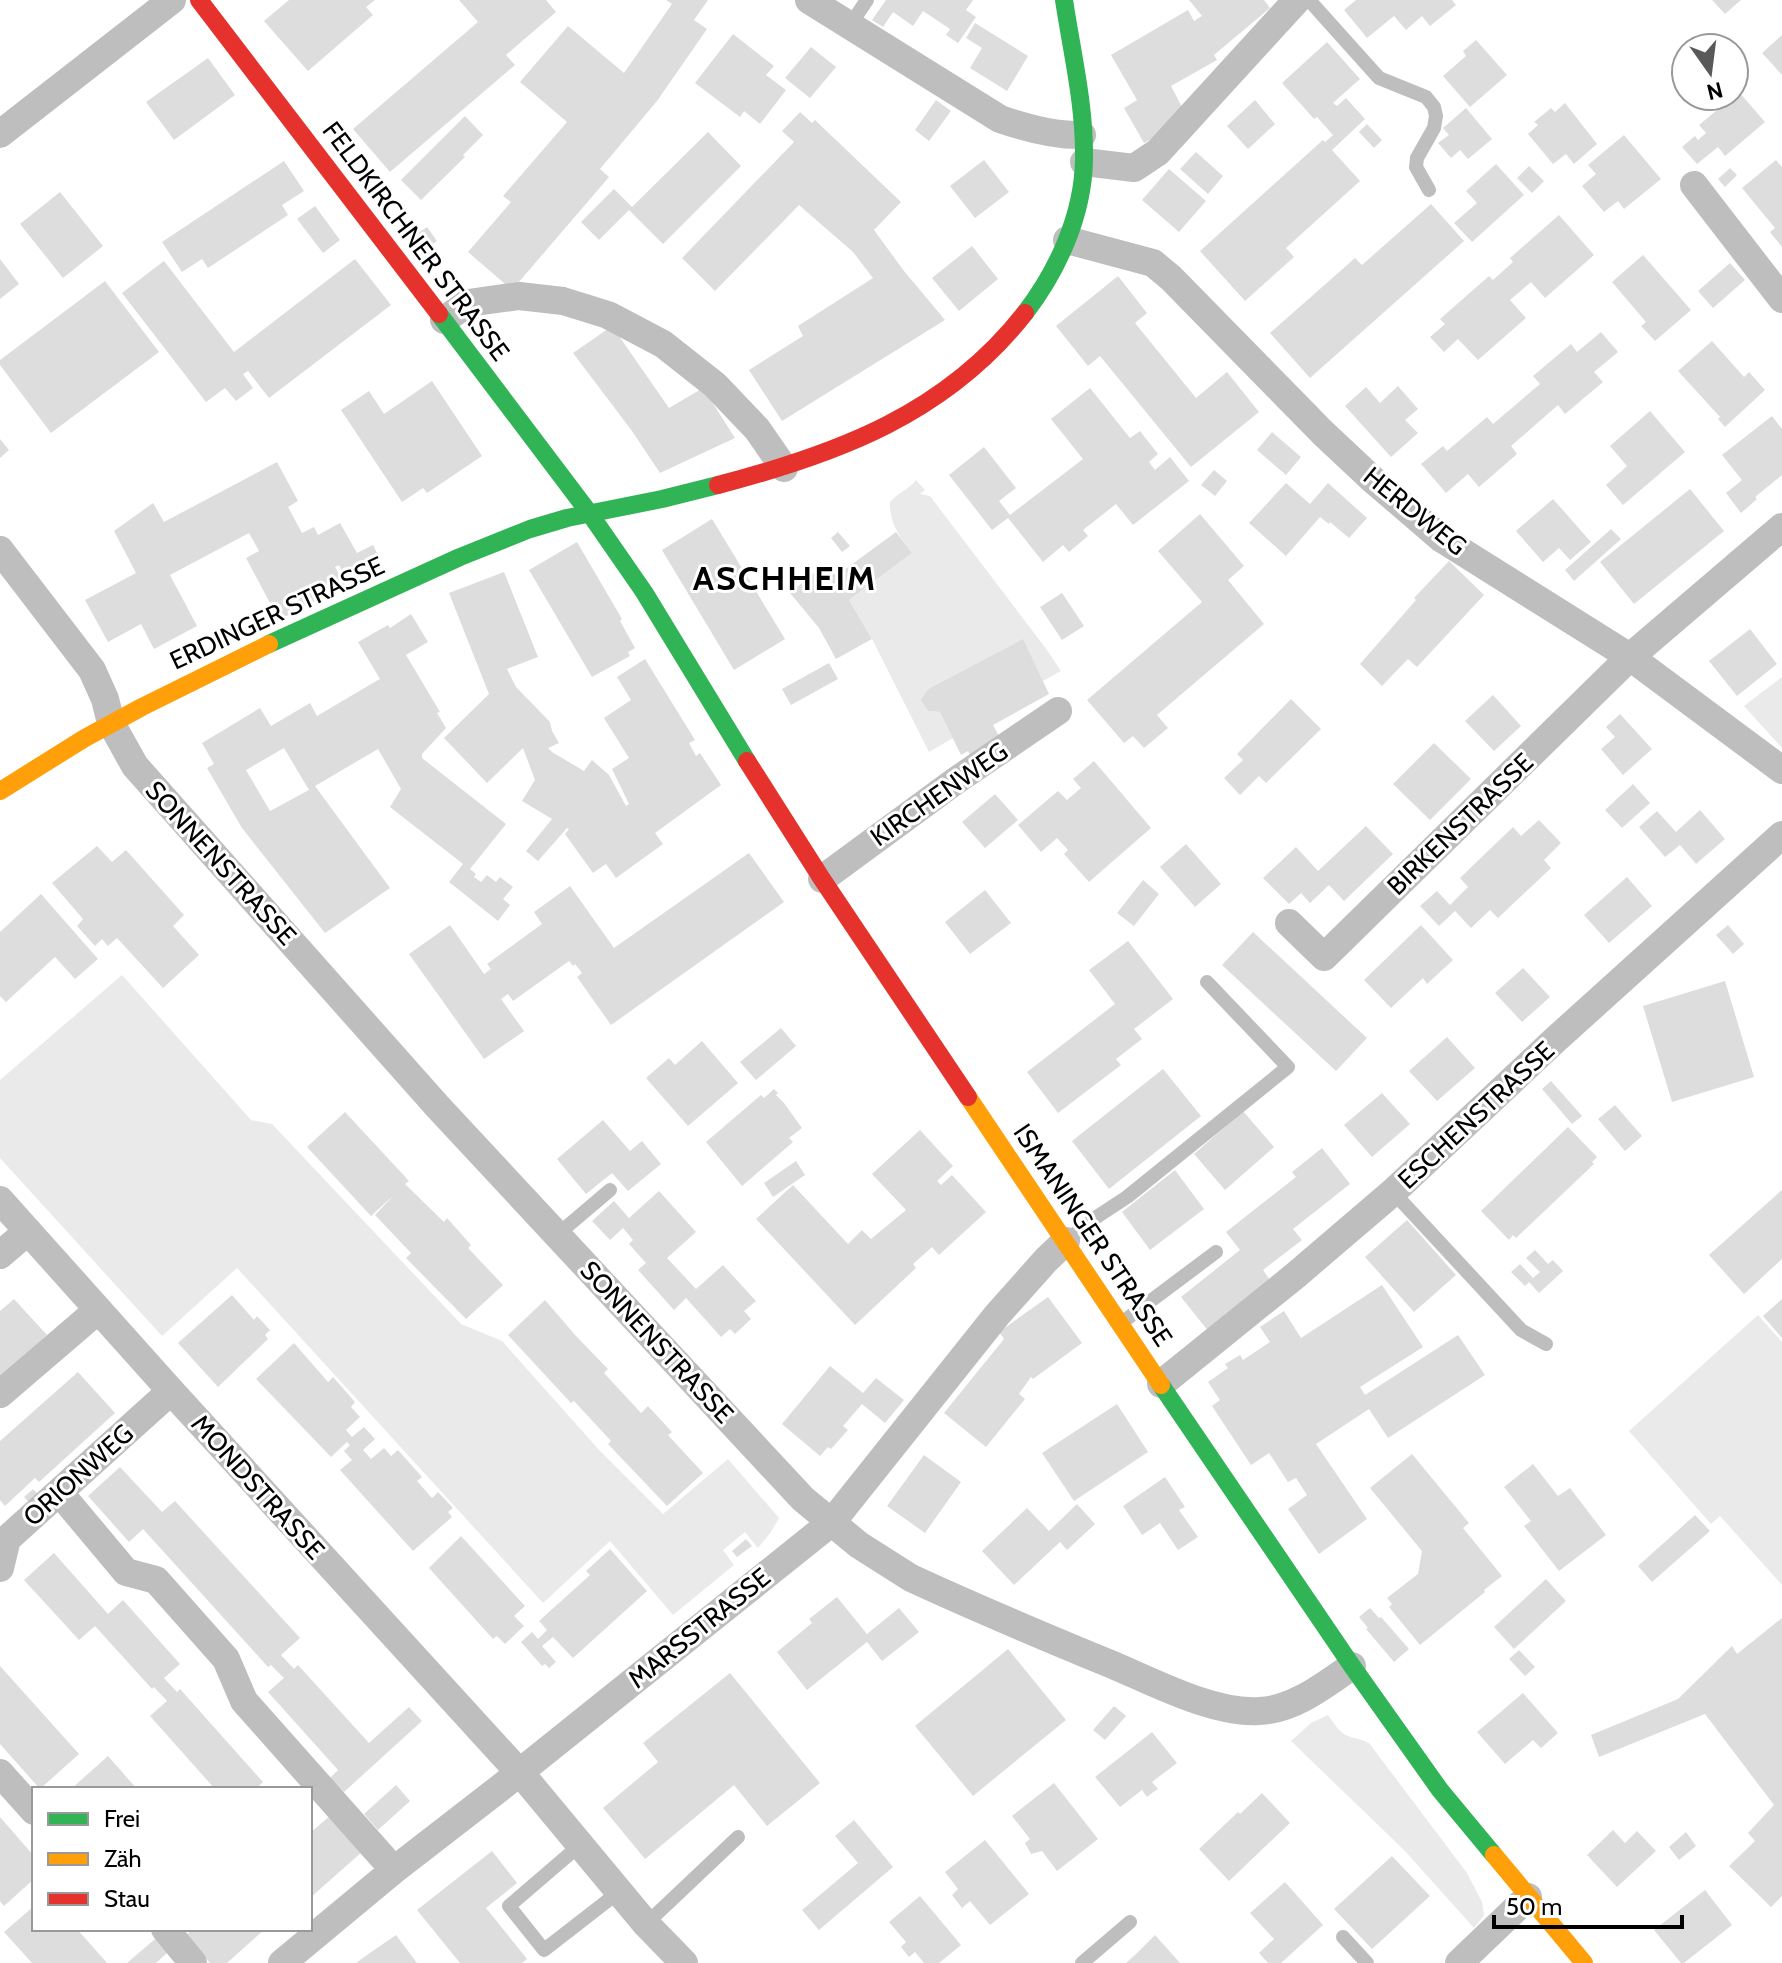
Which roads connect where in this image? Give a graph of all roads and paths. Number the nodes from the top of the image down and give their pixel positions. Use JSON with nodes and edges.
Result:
{"nodes":[{"id":1,"x":172,"y":0,"type":"edge"},
{"id":2,"x":199,"y":0,"type":"edge"},
{"id":3,"x":809,"y":0,"type":"edge"},
{"id":4,"x":867,"y":0,"type":"edge"},
{"id":5,"x":1064,"y":0,"type":"edge"},
{"id":6,"x":1297,"y":0,"type":"edge"},
{"id":7,"x":1309,"y":0,"type":"edge"},
{"id":8,"x":850,"y":25,"type":"junction"},
{"id":9,"x":0,"y":134,"type":"edge"},
{"id":10,"x":1083,"y":148,"type":"junction"},
{"id":11,"x":1694,"y":185,"type":"dead end"},
{"id":12,"x":1429,"y":190,"type":"dead end"},
{"id":13,"x":1067,"y":240,"type":"junction"},
{"id":14,"x":1782,"y":299,"type":"edge"},
{"id":15,"x":444,"y":320,"type":"junction"},
{"id":16,"x":784,"y":468,"type":"junction"},
{"id":17,"x":590,"y":514,"type":"junction"},
{"id":18,"x":1782,"y":527,"type":"edge"},
{"id":19,"x":0,"y":550,"type":"edge"},
{"id":20,"x":1630,"y":657,"type":"junction"},
{"id":21,"x":1058,"y":711,"type":"dead end"},
{"id":22,"x":111,"y":723,"type":"junction"},
{"id":23,"x":1782,"y":770,"type":"edge"},
{"id":24,"x":0,"y":791,"type":"edge"},
{"id":25,"x":1782,"y":835,"type":"edge"},
{"id":26,"x":822,"y":879,"type":"junction"},
{"id":27,"x":1289,"y":923,"type":"dead end"},
{"id":28,"x":1207,"y":982,"type":"dead end"},
{"id":29,"x":610,"y":1190,"type":"dead end"},
{"id":30,"x":1393,"y":1192,"type":"junction"},
{"id":31,"x":0,"y":1200,"type":"edge"},
{"id":32,"x":28,"y":1231,"type":"junction"},
{"id":33,"x":557,"y":1235,"type":"junction"},
{"id":34,"x":1066,"y":1241,"type":"junction"},
{"id":35,"x":1216,"y":1252,"type":"dead end"},
{"id":36,"x":0,"y":1255,"type":"edge"},
{"id":37,"x":98,"y":1310,"type":"junction"},
{"id":38,"x":1120,"y":1324,"type":"junction"},
{"id":39,"x":1546,"y":1344,"type":"dead end"},
{"id":40,"x":1161,"y":1384,"type":"junction"},
{"id":41,"x":171,"y":1391,"type":"junction"},
{"id":42,"x":0,"y":1394,"type":"edge"},
{"id":43,"x":59,"y":1492,"type":"junction"},
{"id":44,"x":832,"y":1522,"type":"junction"},
{"id":45,"x":0,"y":1568,"type":"edge"},
{"id":46,"x":1352,"y":1666,"type":"junction"},
{"id":47,"x":519,"y":1772,"type":"junction"},
{"id":48,"x":0,"y":1773,"type":"edge"},
{"id":49,"x":32,"y":1809,"type":"edge"},
{"id":50,"x":738,"y":1837,"type":"dead end"},
{"id":51,"x":580,"y":1845,"type":"junction"},
{"id":52,"x":394,"y":1870,"type":"junction"},
{"id":53,"x":620,"y":1891,"type":"junction"},
{"id":54,"x":1528,"y":1897,"type":"junction"},
{"id":55,"x":1130,"y":1922,"type":"dead end"},
{"id":56,"x":646,"y":1924,"type":"junction"},
{"id":57,"x":167,"y":1931,"type":"edge"},
{"id":58,"x":1343,"y":1937,"type":"dead end"},
{"id":59,"x":193,"y":1963,"type":"edge"},
{"id":60,"x":282,"y":1963,"type":"edge"},
{"id":61,"x":684,"y":1963,"type":"edge"},
{"id":62,"x":1082,"y":1963,"type":"edge"},
{"id":63,"x":1367,"y":1963,"type":"edge"},
{"id":64,"x":1459,"y":1963,"type":"edge"},
{"id":65,"x":1584,"y":1963,"type":"edge"}],
"edges":[{"from":1,"to":9,"type":"street"},
{"from":2,"to":15,"type":"main road","name":"FELDKIRCHNER STRASSE"},
{"from":3,"to":8,"type":"street"},
{"from":4,"to":8,"type":"lane"},
{"from":5,"to":10,"type":"main road","name":"ERDINGER STRASSE"},
{"from":6,"to":10,"type":"street"},
{"from":7,"to":12,"type":"lane"},
{"from":8,"to":10,"type":"street"},
{"from":10,"to":13,"type":"main road","name":"ERDINGER STRASSE"},
{"from":11,"to":14,"type":"street"},
{"from":13,"to":16,"type":"main road","name":"ERDINGER STRASSE"},
{"from":13,"to":20,"type":"street","name":"HERDWEG"},
{"from":15,"to":16,"type":"street"},
{"from":15,"to":17,"type":"main road","name":"FELDKIRCHNER STRASSE"},
{"from":16,"to":17,"type":"main road","name":"ERDINGER STRASSE"},
{"from":17,"to":22,"type":"main road","name":"ERDINGER STRASSE"},
{"from":17,"to":26,"type":"main road","name":"ISMANINGER STRASSE"},
{"from":18,"to":20,"type":"street"},
{"from":19,"to":22,"type":"street","name":"SONNENSTRASSE"},
{"from":20,"to":23,"type":"street","name":"HERDWEG"},
{"from":20,"to":27,"type":"street","name":"BIRKENSTRASSE"},
{"from":21,"to":26,"type":"street","name":"KIRCHENWEG"},
{"from":22,"to":24,"type":"main road","name":"ERDINGER STRASSE"},
{"from":22,"to":33,"type":"street","name":"SONNENSTRASSE"},
{"from":25,"to":30,"type":"street","name":"ESCHENSTRASSE"},
{"from":26,"to":34,"type":"main road","name":"ISMANINGER STRASSE"},
{"from":28,"to":34,"type":"lane"},
{"from":29,"to":33,"type":"lane"},
{"from":30,"to":39,"type":"lane"},
{"from":30,"to":40,"type":"street","name":"ESCHENSTRASSE"},
{"from":31,"to":32,"type":"street","name":"MONDSTRASSE"},
{"from":32,"to":36,"type":"street"},
{"from":32,"to":37,"type":"street","name":"MONDSTRASSE"},
{"from":33,"to":44,"type":"street","name":"SONNENSTRASSE"},
{"from":34,"to":38,"type":"main road","name":"ISMANINGER STRASSE"},
{"from":34,"to":44,"type":"street","name":"MARSSTRASSE"},
{"from":35,"to":38,"type":"lane"},
{"from":37,"to":41,"type":"street","name":"MONDSTRASSE"},
{"from":37,"to":42,"type":"street"},
{"from":38,"to":40,"type":"main road","name":"ISMANINGER STRASSE"},
{"from":40,"to":46,"type":"main road","name":"ISMANINGER STRASSE"},
{"from":41,"to":43,"type":"street","name":"ORIONWEG"},
{"from":41,"to":47,"type":"street","name":"MONDSTRASSE"},
{"from":43,"to":45,"type":"street","name":"ORIONWEG"},
{"from":43,"to":52,"type":"street"},
{"from":44,"to":46,"type":"street","name":"SONNENSTRASSE"},
{"from":44,"to":47,"type":"street","name":"MARSSTRASSE"},
{"from":46,"to":54,"type":"main road","name":"ISMANINGER STRASSE"},
{"from":47,"to":51,"type":"street","name":"MONDSTRASSE"},
{"from":47,"to":52,"type":"street","name":"MARSSTRASSE"},
{"from":48,"to":49,"type":"street"},
{"from":50,"to":56,"type":"lane"},
{"from":51,"to":53,"type":"street","name":"MONDSTRASSE"},
{"from":51,"to":53,"type":"lane"},
{"from":52,"to":60,"type":"street","name":"MARSSTRASSE"},
{"from":53,"to":56,"type":"street","name":"MONDSTRASSE"},
{"from":54,"to":64,"type":"street"},
{"from":54,"to":65,"type":"main road","name":"ISMANINGER STRASSE"},
{"from":55,"to":62,"type":"lane"},
{"from":56,"to":61,"type":"street","name":"MONDSTRASSE"},
{"from":57,"to":59,"type":"street"},
{"from":58,"to":63,"type":"lane"}]}
